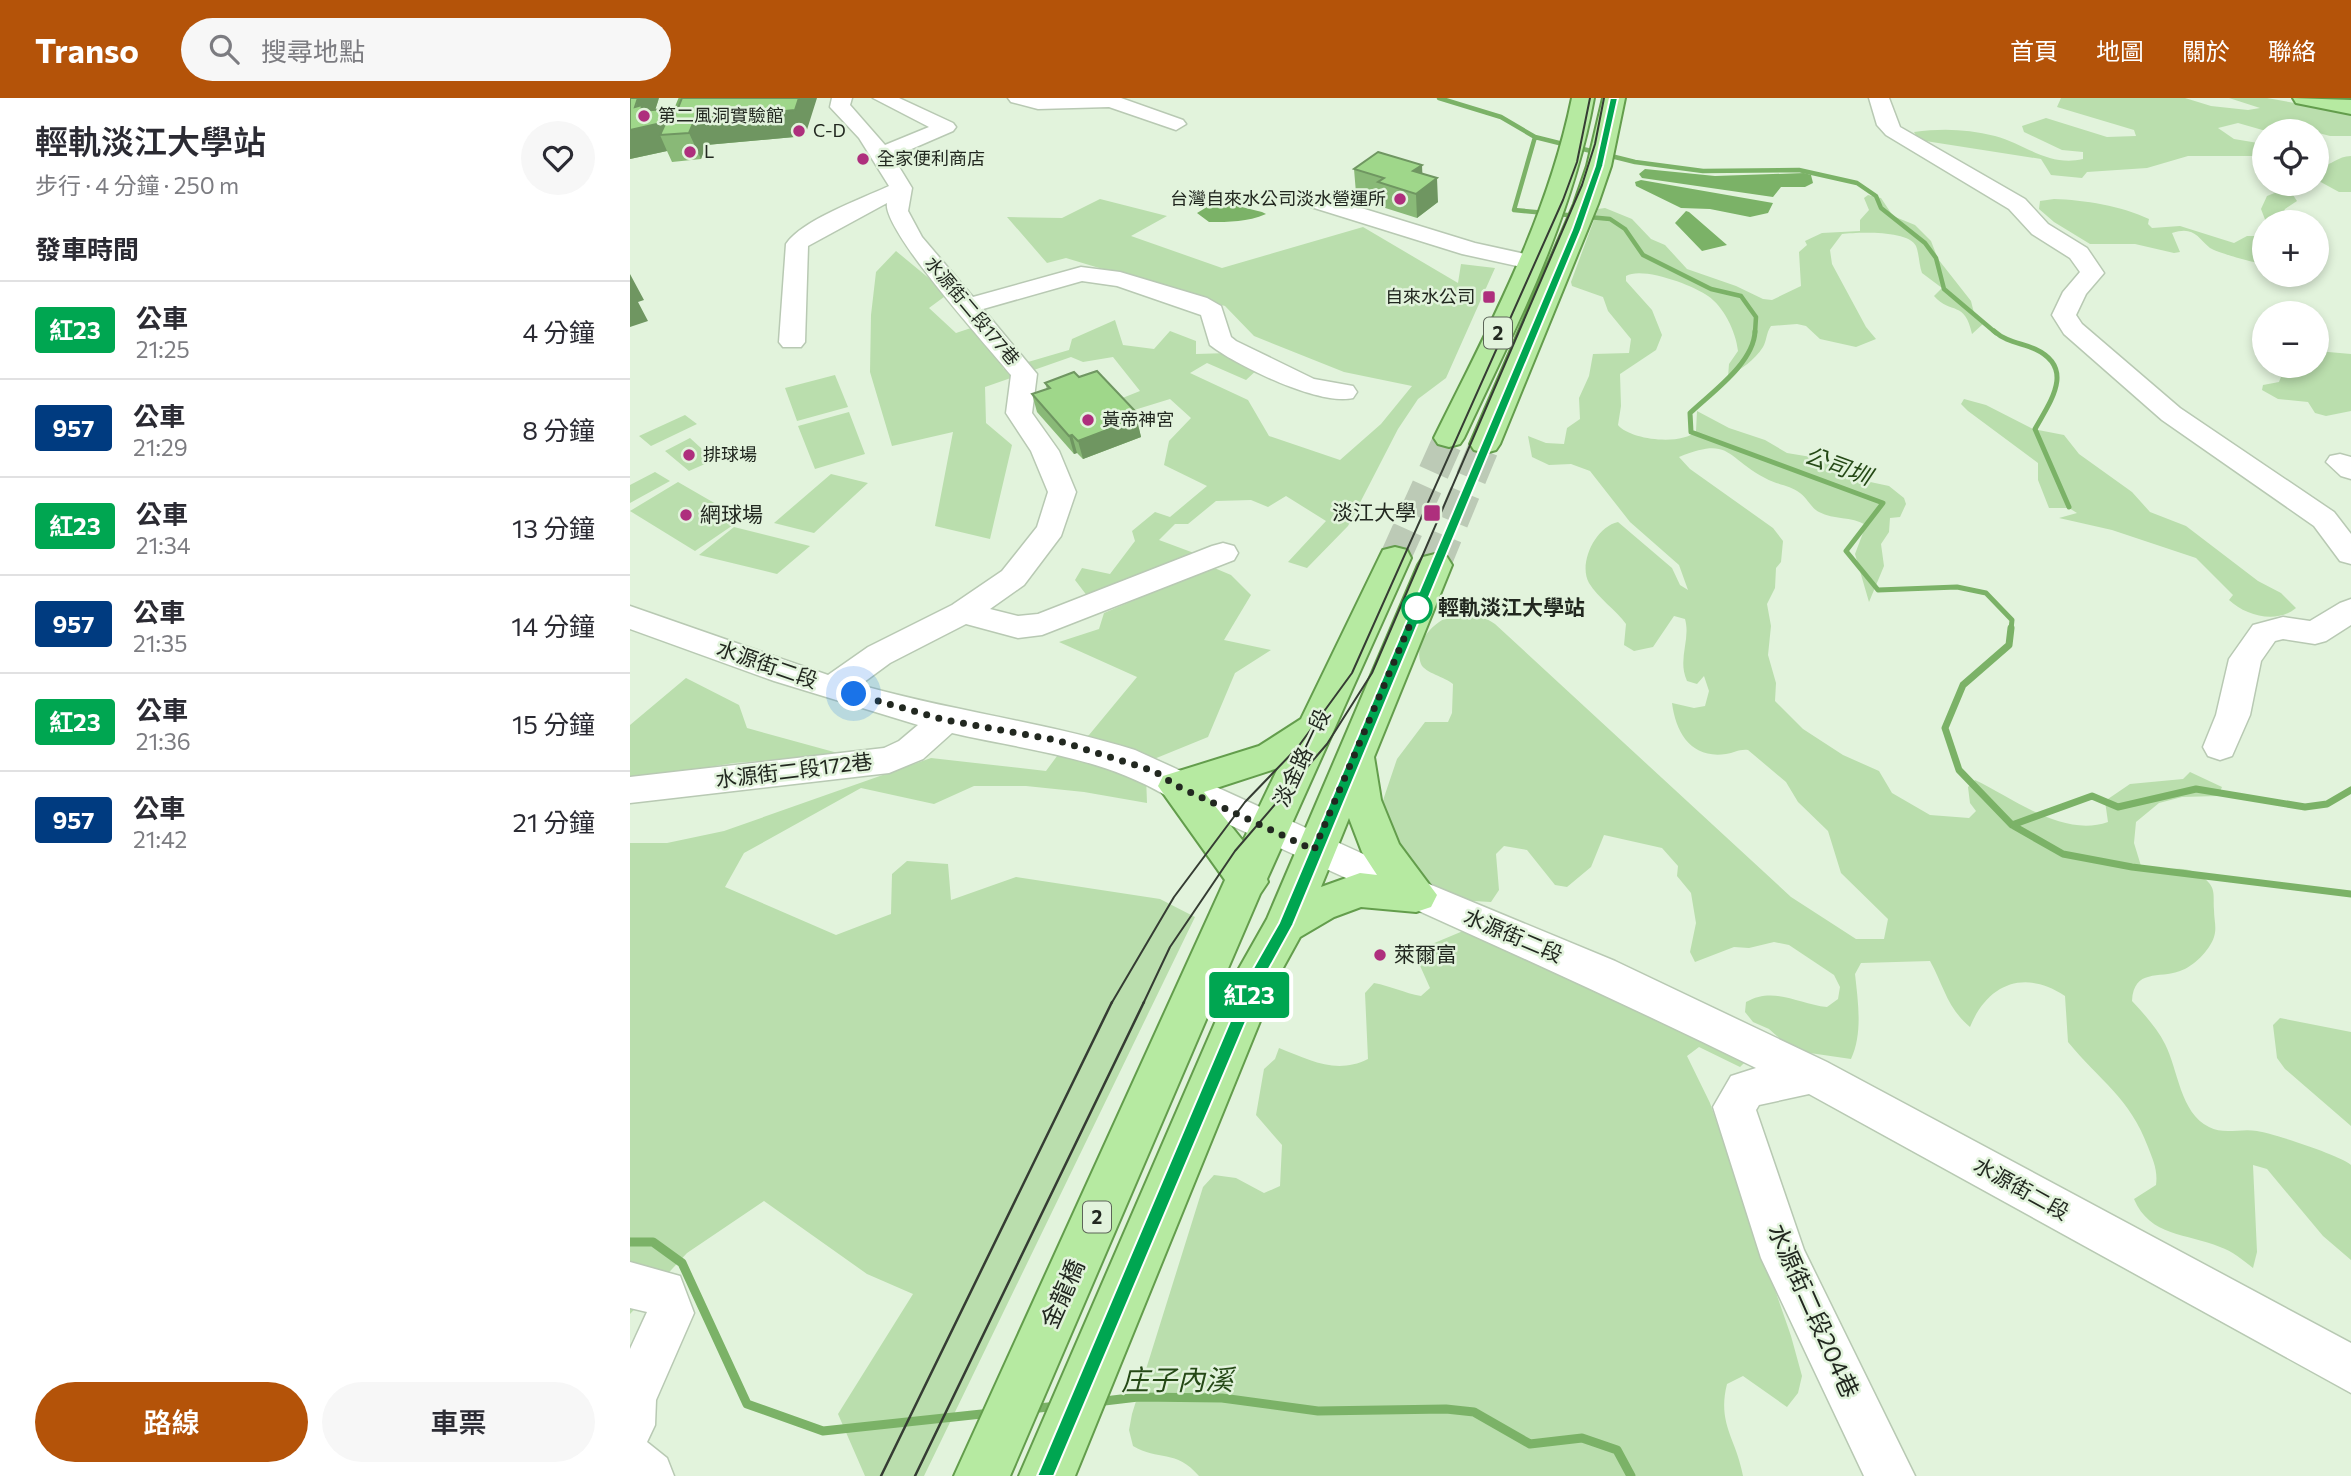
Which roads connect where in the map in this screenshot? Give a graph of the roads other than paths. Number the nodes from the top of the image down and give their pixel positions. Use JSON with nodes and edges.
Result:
{"nodes":[{"id":1,"x":883,"y":98,"type":"edge"},
{"id":2,"x":1018,"y":98,"type":"edge"},
{"id":3,"x":1583,"y":98,"type":"edge"},
{"id":4,"x":1614,"y":98,"type":"edge"},
{"id":5,"x":1879,"y":98,"type":"edge"},
{"id":6,"x":2304,"y":98,"type":"edge"},
{"id":7,"x":841,"y":102,"type":"edge"},
{"id":8,"x":2351,"y":107,"type":"edge"},
{"id":9,"x":1176,"y":124,"type":"dead end"},
{"id":10,"x":872,"y":144,"type":"junction"},
{"id":11,"x":901,"y":188,"type":"junction"},
{"id":12,"x":1319,"y":202,"type":"dead end"},
{"id":13,"x":1531,"y":262,"type":"junction"},
{"id":14,"x":968,"y":306,"type":"junction"},
{"id":15,"x":792,"y":342,"type":"dead end"},
{"id":16,"x":1344,"y":392,"type":"dead end"},
{"id":17,"x":1449,"y":438,"type":"tunnel mouth"},
{"id":18,"x":1485,"y":444,"type":"tunnel mouth"},
{"id":19,"x":1223,"y":553,"type":"dead end"},
{"id":20,"x":2351,"y":554,"type":"edge"},
{"id":21,"x":1395,"y":558,"type":"tunnel mouth"},
{"id":22,"x":1435,"y":565,"type":"tunnel mouth"},
{"id":23,"x":2351,"y":610,"type":"edge"},
{"id":24,"x":963,"y":612,"type":"junction"},
{"id":25,"x":630,"y":617,"type":"edge"},
{"id":26,"x":832,"y":688,"type":"junction"},
{"id":27,"x":945,"y":720,"type":"junction"},
{"id":28,"x":1316,"y":728,"type":"junction"},
{"id":29,"x":2220,"y":747,"type":"dead end"},
{"id":30,"x":1355,"y":757,"type":"junction"},
{"id":31,"x":1177,"y":786,"type":"junction"},
{"id":32,"x":630,"y":790,"type":"edge"},
{"id":33,"x":1269,"y":828,"type":"junction"},
{"id":34,"x":1314,"y":850,"type":"junction"},
{"id":35,"x":1248,"y":882,"type":"junction"},
{"id":36,"x":1416,"y":895,"type":"junction"},
{"id":37,"x":1285,"y":925,"type":"junction"},
{"id":38,"x":1212,"y":958,"type":"joint"},
{"id":39,"x":1812,"y":1075,"type":"junction"},
{"id":40,"x":630,"y":1285,"type":"edge"},
{"id":41,"x":2351,"y":1369,"type":"edge"},
{"id":42,"x":630,"y":1424,"type":"edge"},
{"id":43,"x":630,"y":1460,"type":"edge"},
{"id":44,"x":649,"y":1476,"type":"edge"},
{"id":45,"x":982,"y":1476,"type":"edge"},
{"id":46,"x":1047,"y":1476,"type":"edge"},
{"id":47,"x":1890,"y":1476,"type":"edge"}],
"edges":[{"from":1,"to":10,"type":"street"},
{"from":2,"to":9,"type":"street"},
{"from":3,"to":13,"type":"main road","number":"2"},
{"from":4,"to":18,"type":"main road","number":"2"},
{"from":5,"to":20,"type":"street"},
{"from":6,"to":8,"type":"main road"},
{"from":7,"to":10,"type":"street","name":"水源街二段177巷"},
{"from":10,"to":11,"type":"street","name":"水源街二段177巷"},
{"from":11,"to":14,"type":"street","name":"水源街二段177巷"},
{"from":11,"to":15,"type":"street"},
{"from":12,"to":13,"type":"street"},
{"from":13,"to":17,"type":"main road","number":"2"},
{"from":14,"to":16,"type":"street"},
{"from":14,"to":24,"type":"street","name":"水源街二段177巷"},
{"from":19,"to":24,"type":"street"},
{"from":21,"to":28,"type":"main road","name":"淡金路一段","number":"2"},
{"from":22,"to":30,"type":"main road"},
{"from":23,"to":29,"type":"street"},
{"from":24,"to":26,"type":"street","name":"水源街二段177巷"},
{"from":25,"to":26,"type":"street","name":"水源街二段"},
{"from":26,"to":27,"type":"street","name":"水源街二段"},
{"from":27,"to":31,"type":"street","name":"水源街二段"},
{"from":27,"to":32,"type":"street","name":"水源街二段172巷"},
{"from":28,"to":31,"type":"main road"},
{"from":28,"to":33,"type":"main road","name":"淡金路一段","number":"2"},
{"from":30,"to":34,"type":"main road"},
{"from":30,"to":36,"type":"main road"},
{"from":31,"to":33,"type":"street","name":"水源街二段"},
{"from":31,"to":35,"type":"main road"},
{"from":33,"to":34,"type":"street","name":"水源街二段"},
{"from":33,"to":35,"type":"main road","name":"淡金路一段","number":"2"},
{"from":34,"to":36,"type":"street","name":"水源街二段"},
{"from":34,"to":37,"type":"main road"},
{"from":35,"to":38,"type":"main road","name":"淡金路一段","number":"2"},
{"from":36,"to":37,"type":"main road"},
{"from":36,"to":39,"type":"street","name":"水源街二段"},
{"from":37,"to":46,"type":"main road"},
{"from":38,"to":45,"type":"main road","name":"金龍橋","number":"2"},
{"from":39,"to":41,"type":"street","name":"水源街二段"},
{"from":39,"to":47,"type":"street","name":"水源街二段204巷"},
{"from":40,"to":42,"type":"street"},
{"from":43,"to":44,"type":"street"}]}
